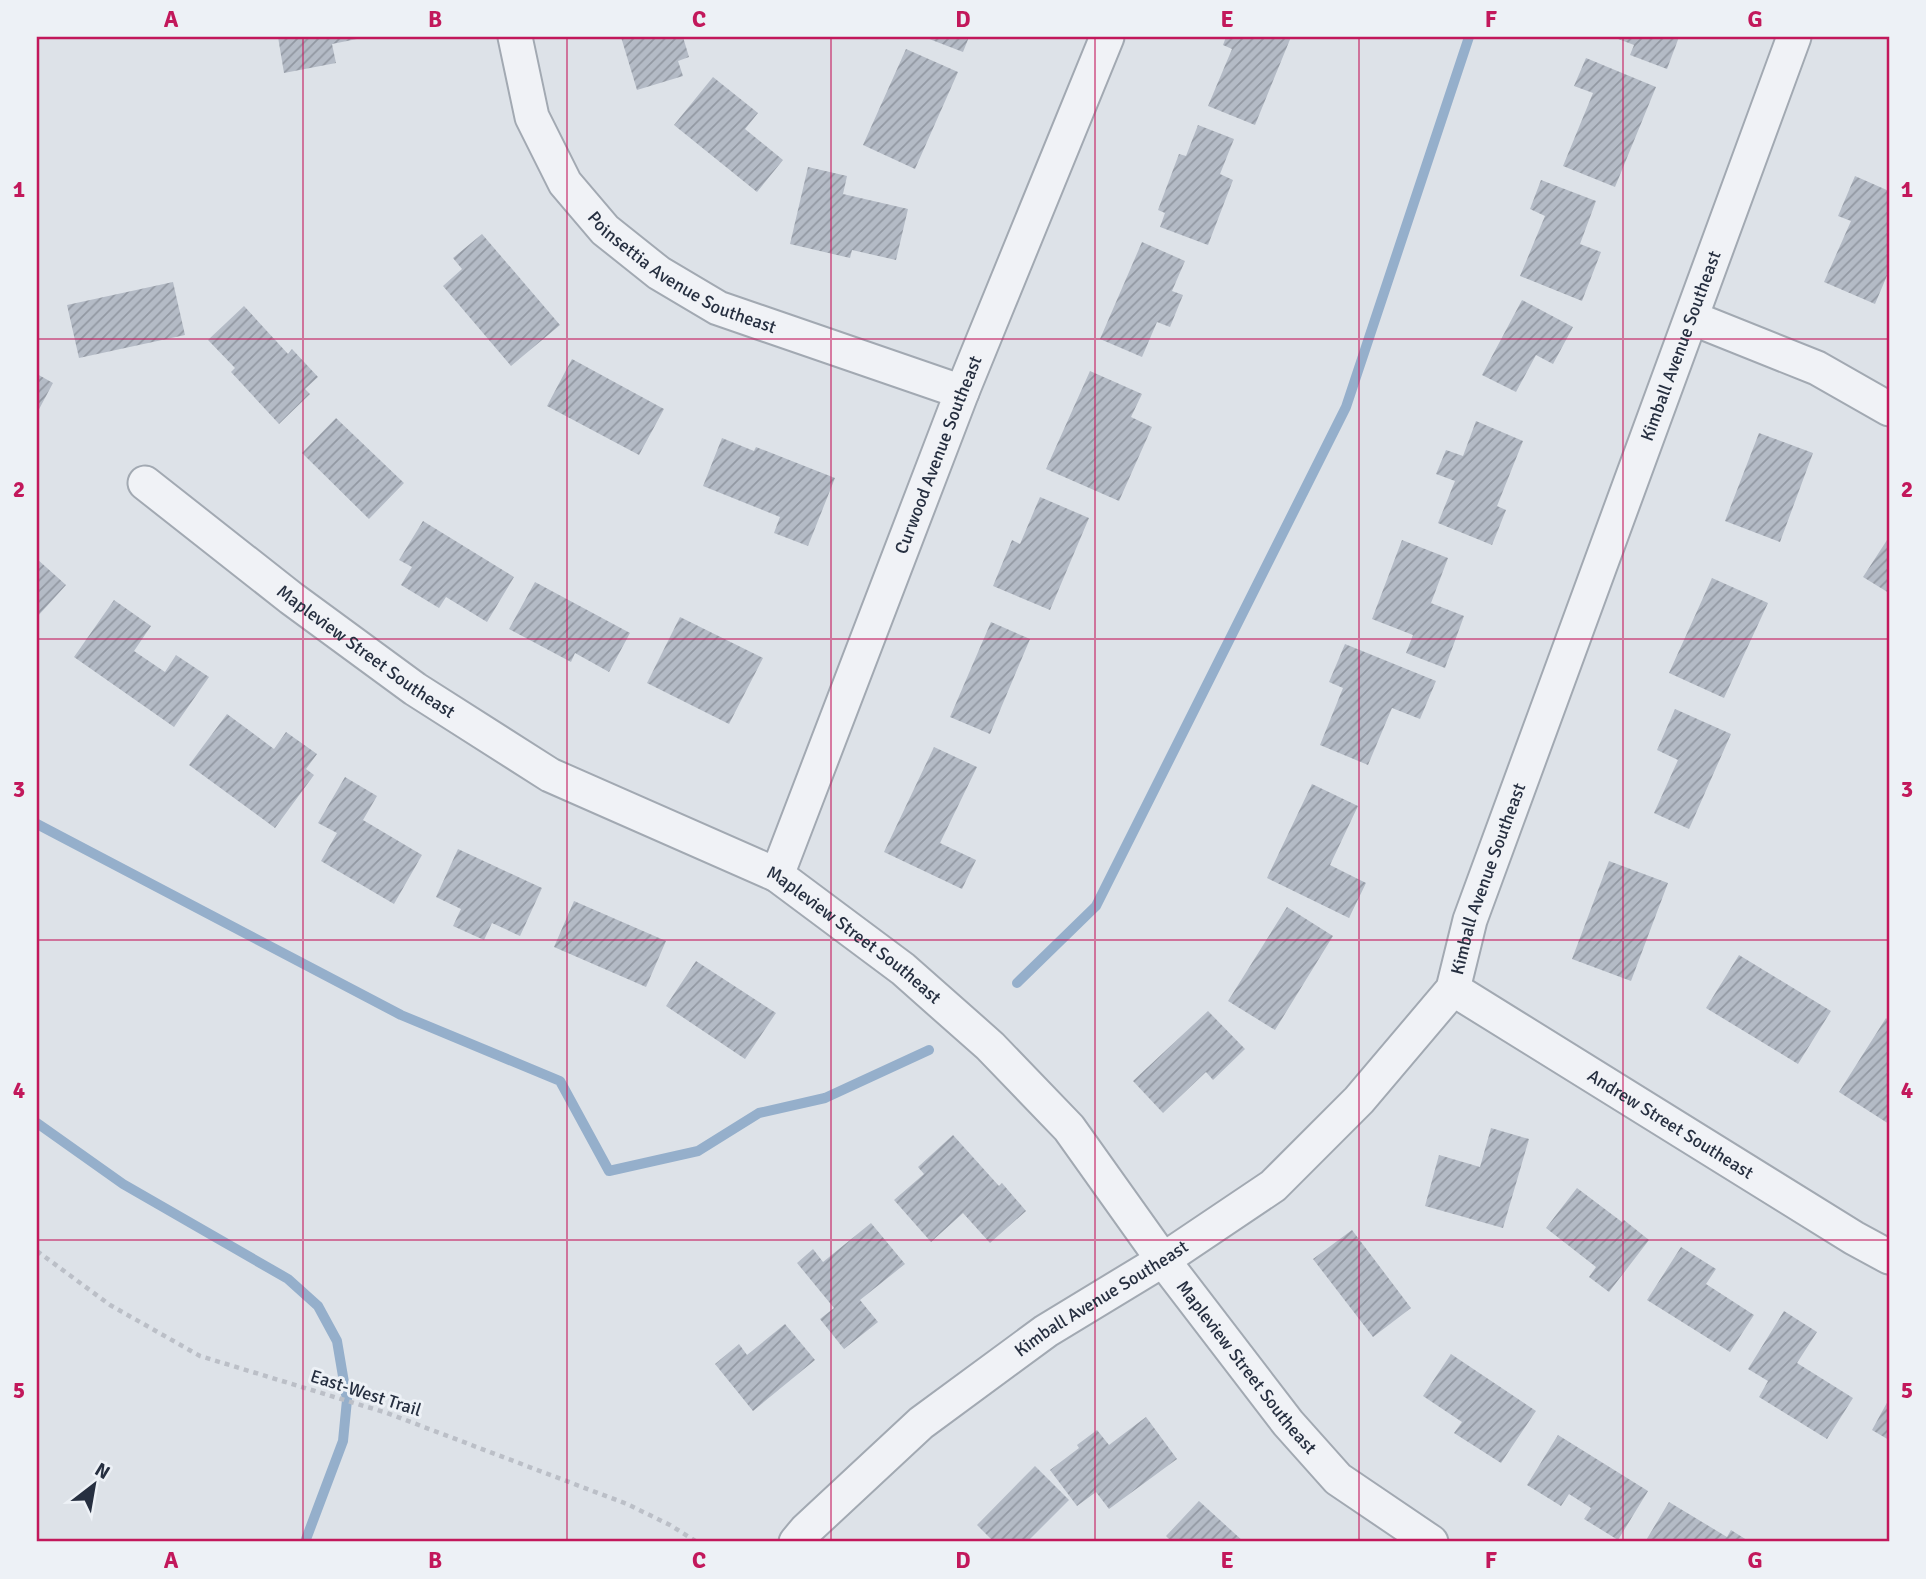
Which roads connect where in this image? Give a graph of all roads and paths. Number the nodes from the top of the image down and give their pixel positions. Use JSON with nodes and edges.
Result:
{"nodes":[{"id":1,"x":515,"y":37,"type":"edge"},
{"id":2,"x":1107,"y":37,"type":"edge"},
{"id":3,"x":1794,"y":37,"type":"edge"},
{"id":4,"x":1692,"y":318,"type":"junction"},
{"id":5,"x":962,"y":392,"type":"junction"},
{"id":6,"x":1889,"y":409,"type":"edge"},
{"id":7,"x":145,"y":483,"type":"dead end"},
{"id":8,"x":777,"y":875,"type":"junction"},
{"id":9,"x":1453,"y":989,"type":"junction"},
{"id":10,"x":37,"y":1251,"type":"edge"},
{"id":11,"x":1889,"y":1257,"type":"edge"},
{"id":12,"x":1163,"y":1260,"type":"junction"},
{"id":13,"x":697,"y":1542,"type":"edge"},
{"id":14,"x":796,"y":1542,"type":"edge"},
{"id":15,"x":1431,"y":1542,"type":"edge"}],
"edges":[{"from":1,"to":5,"type":"street","name":"Poinsettia Avenue Southeast"},
{"from":2,"to":5,"type":"street","name":"Curwood Avenue Southeast"},
{"from":3,"to":4,"type":"street","name":"Kimball Avenue Southeast"},
{"from":4,"to":6,"type":"street"},
{"from":4,"to":9,"type":"street","name":"Kimball Avenue Southeast"},
{"from":5,"to":8,"type":"street","name":"Curwood Avenue Southeast"},
{"from":7,"to":8,"type":"street","name":"Mapleview Street Southeast"},
{"from":8,"to":12,"type":"street","name":"Mapleview Street Southeast"},
{"from":9,"to":11,"type":"street","name":"Andrew Street Southeast"},
{"from":9,"to":12,"type":"street","name":"Kimball Avenue Southeast"},
{"from":10,"to":13,"type":"path","name":"East-West Trail"},
{"from":12,"to":14,"type":"street","name":"Kimball Avenue Southeast"},
{"from":12,"to":15,"type":"street","name":"Mapleview Street Southeast"}]}
